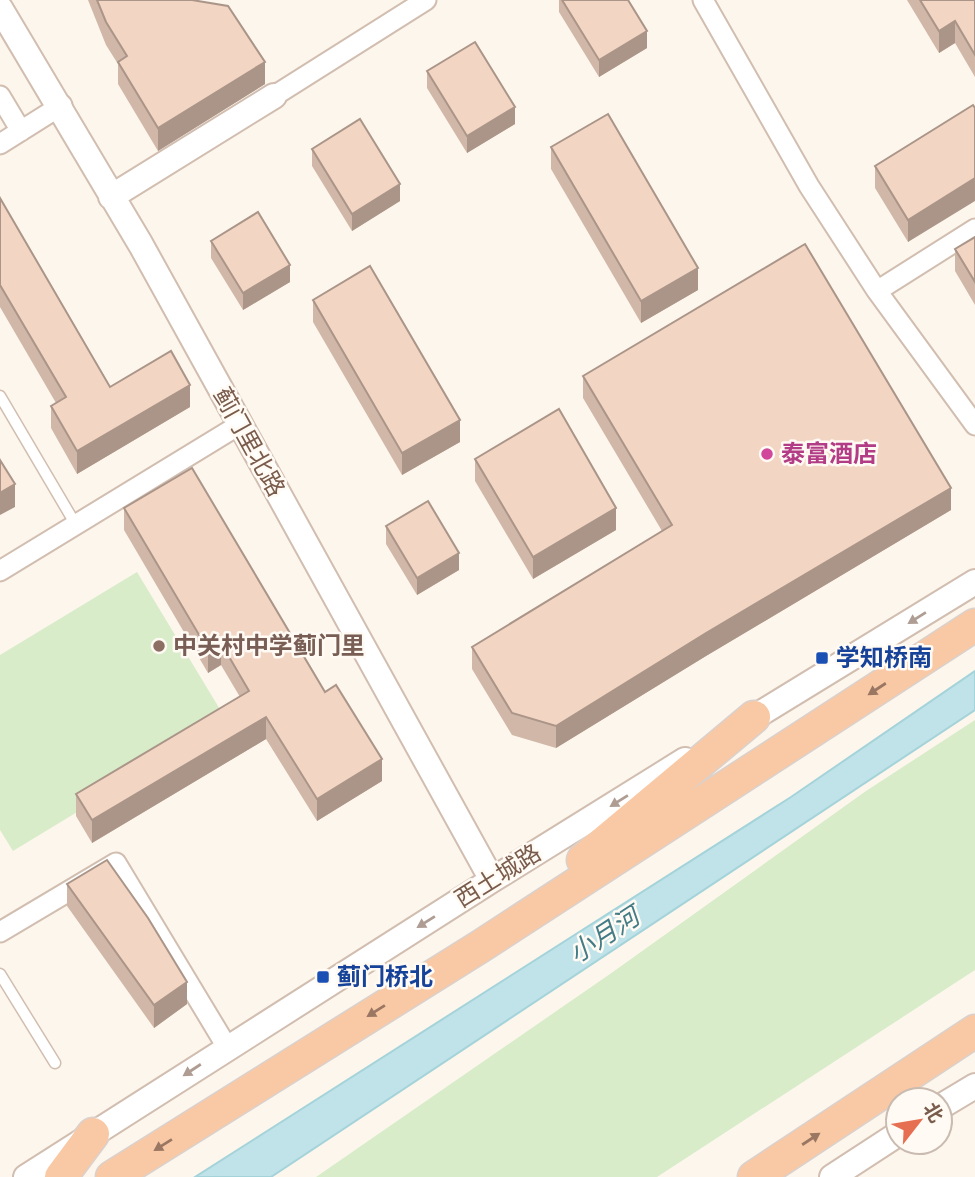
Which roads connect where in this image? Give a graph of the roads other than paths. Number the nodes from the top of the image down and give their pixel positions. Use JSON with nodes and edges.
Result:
{"nodes":[{"id":1,"x":426,"y":0,"type":"edge"},
{"id":2,"x":703,"y":0,"type":"edge"},
{"id":3,"x":0,"y":8,"type":"edge"},
{"id":4,"x":0,"y":96,"type":"edge"},
{"id":5,"x":274,"y":96,"type":"joint"},
{"id":6,"x":62,"y":105,"type":"dead end"},
{"id":7,"x":21,"y":131,"type":"junction"},
{"id":8,"x":0,"y":144,"type":"edge"},
{"id":9,"x":111,"y":197,"type":"junction"},
{"id":10,"x":975,"y":229,"type":"edge"},
{"id":11,"x":877,"y":291,"type":"junction"},
{"id":12,"x":0,"y":396,"type":"edge"},
{"id":13,"x":239,"y":425,"type":"junction"},
{"id":14,"x":975,"y":425,"type":"edge"},
{"id":15,"x":76,"y":524,"type":"junction"},
{"id":16,"x":0,"y":571,"type":"edge"},
{"id":17,"x":975,"y":582,"type":"edge"},
{"id":18,"x":975,"y":625,"type":"edge"},
{"id":19,"x":754,"y":717,"type":"junction"},
{"id":20,"x":492,"y":880,"type":"junction"},
{"id":21,"x":0,"y":932,"type":"edge"},
{"id":22,"x":481,"y":946,"type":"junction"},
{"id":23,"x":0,"y":974,"type":"edge"},
{"id":24,"x":975,"y":1031,"type":"edge"},
{"id":25,"x":975,"y":1036,"type":"edge"},
{"id":26,"x":228,"y":1047,"type":"junction"},
{"id":27,"x":944,"y":1052,"type":"junction"},
{"id":28,"x":55,"y":1063,"type":"dead end"},
{"id":29,"x":975,"y":1086,"type":"edge"},
{"id":30,"x":954,"y":1099,"type":"edge"},
{"id":31,"x":93,"y":1133,"type":"junction"},
{"id":32,"x":884,"y":1143,"type":"edge"},
{"id":33,"x":26,"y":1177,"type":"edge"},
{"id":34,"x":61,"y":1177,"type":"edge"},
{"id":35,"x":112,"y":1177,"type":"edge"},
{"id":36,"x":754,"y":1177,"type":"edge"},
{"id":37,"x":832,"y":1177,"type":"edge"}],
"edges":[{"from":1,"to":5,"type":"street"},
{"from":2,"to":11,"type":"street"},
{"from":3,"to":9,"type":"street","name":"蓟门里北路"},
{"from":4,"to":7,"type":"street"},
{"from":5,"to":9,"type":"street"},
{"from":6,"to":7,"type":"street"},
{"from":7,"to":8,"type":"street"},
{"from":9,"to":13,"type":"street","name":"蓟门里北路"},
{"from":10,"to":11,"type":"street"},
{"from":11,"to":14,"type":"street"},
{"from":12,"to":15,"type":"lane"},
{"from":13,"to":15,"type":"street"},
{"from":13,"to":20,"type":"street","name":"蓟门里北路"},
{"from":15,"to":16,"type":"street"},
{"from":17,"to":19,"type":"street","name":"西土城路","one_way":true},
{"from":18,"to":22,"type":"highway","name":"西土城路","one_way":true},
{"from":19,"to":20,"type":"street","name":"西土城路","one_way":true},
{"from":19,"to":22,"type":"highway"},
{"from":20,"to":26,"type":"street","name":"西土城路","one_way":true},
{"from":21,"to":26,"type":"street"},
{"from":22,"to":35,"type":"highway","name":"西土城路","one_way":true},
{"from":23,"to":28,"type":"lane"},
{"from":24,"to":27,"type":"highway"},
{"from":25,"to":27,"type":"highway"},
{"from":26,"to":31,"type":"street","name":"西土城路","one_way":true},
{"from":36,"to":27,"type":"highway","one_way":true},
{"from":29,"to":30,"type":"street"},
{"from":31,"to":33,"type":"street","name":"西土城路"},
{"from":31,"to":34,"type":"highway"},
{"from":32,"to":37,"type":"street"}]}
